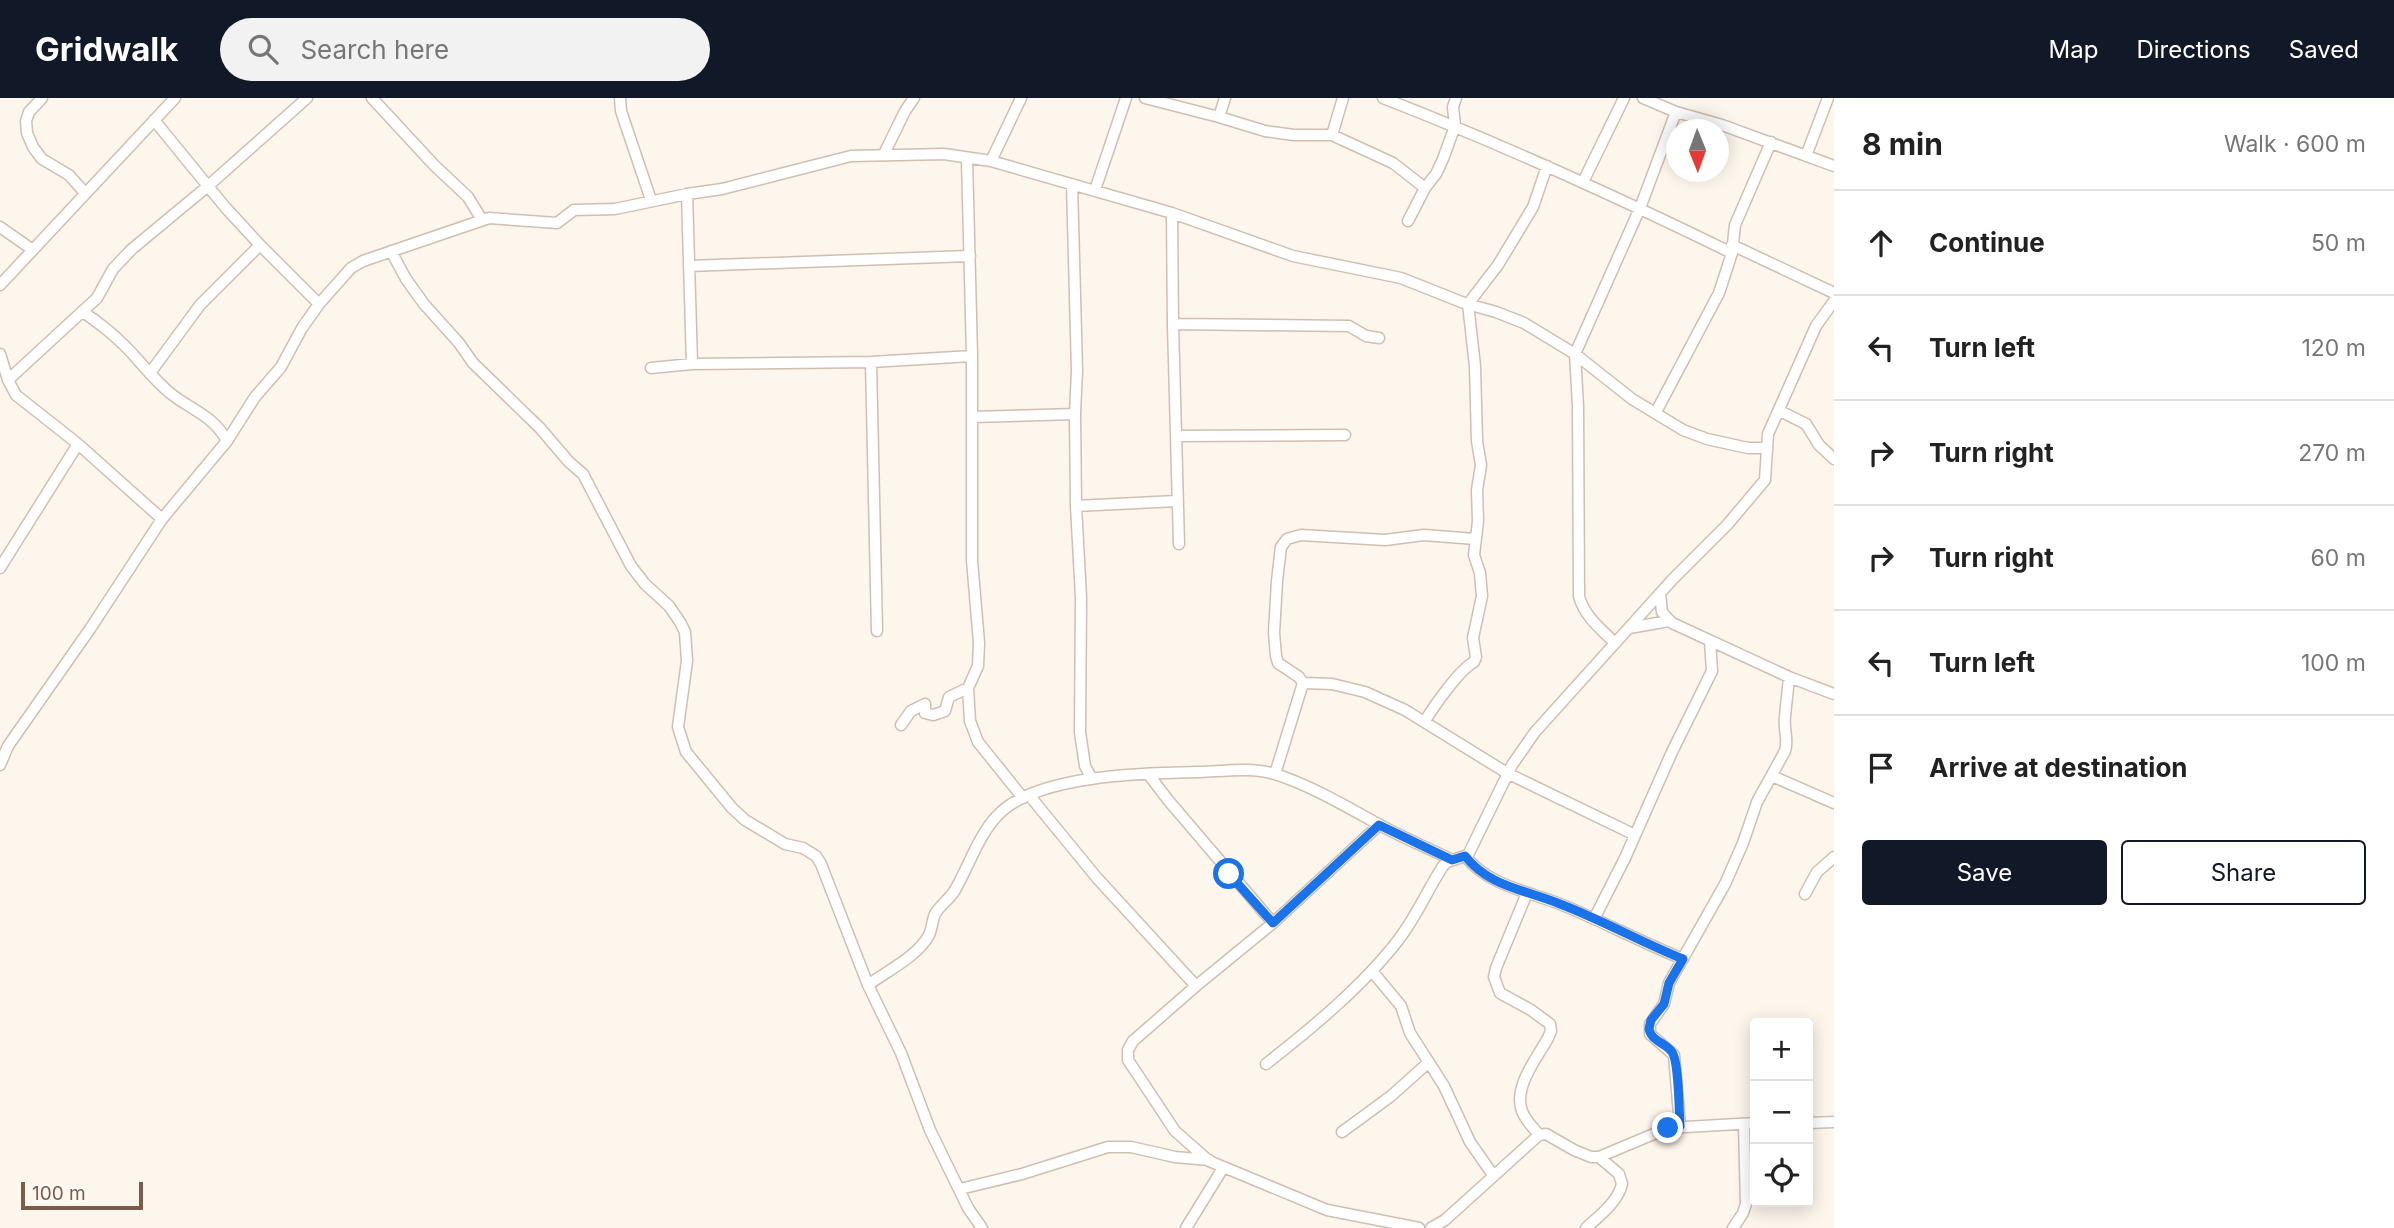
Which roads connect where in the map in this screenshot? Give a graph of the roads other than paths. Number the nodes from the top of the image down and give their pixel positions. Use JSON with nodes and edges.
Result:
{"nodes":[{"id":1,"x":42,"y":98,"type":"edge"},
{"id":2,"x":176,"y":98,"type":"edge"},
{"id":3,"x":307,"y":98,"type":"edge"},
{"id":4,"x":372,"y":98,"type":"edge"},
{"id":5,"x":620,"y":98,"type":"edge"},
{"id":6,"x":914,"y":98,"type":"edge"},
{"id":7,"x":1021,"y":98,"type":"edge"},
{"id":8,"x":1126,"y":98,"type":"edge"},
{"id":9,"x":1145,"y":98,"type":"edge"},
{"id":10,"x":1224,"y":98,"type":"edge"},
{"id":11,"x":1343,"y":98,"type":"edge"},
{"id":12,"x":1383,"y":98,"type":"edge"},
{"id":13,"x":1456,"y":98,"type":"edge"},
{"id":14,"x":1623,"y":98,"type":"edge"},
{"id":15,"x":1643,"y":98,"type":"edge"},
{"id":16,"x":1828,"y":98,"type":"edge"},
{"id":17,"x":1676,"y":112,"type":"junction"},
{"id":18,"x":1219,"y":117,"type":"junction"},
{"id":19,"x":154,"y":120,"type":"junction"},
{"id":20,"x":1455,"y":126,"type":"junction"},
{"id":21,"x":1332,"y":135,"type":"junction"},
{"id":22,"x":1771,"y":142,"type":"junction"},
{"id":23,"x":884,"y":154,"type":"junction"},
{"id":24,"x":1806,"y":156,"type":"junction"},
{"id":25,"x":967,"y":158,"type":"junction"},
{"id":26,"x":991,"y":161,"type":"junction"},
{"id":27,"x":1547,"y":166,"type":"junction"},
{"id":28,"x":1834,"y":166,"type":"edge"},
{"id":29,"x":1583,"y":182,"type":"junction"},
{"id":30,"x":1072,"y":184,"type":"junction"},
{"id":31,"x":208,"y":187,"type":"junction"},
{"id":32,"x":1425,"y":188,"type":"junction"},
{"id":33,"x":1095,"y":190,"type":"junction"},
{"id":34,"x":85,"y":193,"type":"junction"},
{"id":35,"x":687,"y":194,"type":"junction"},
{"id":36,"x":651,"y":200,"type":"junction"},
{"id":37,"x":1640,"y":208,"type":"junction"},
{"id":38,"x":1172,"y":213,"type":"junction"},
{"id":39,"x":482,"y":220,"type":"junction"},
{"id":40,"x":1408,"y":221,"type":"dead end"},
{"id":41,"x":0,"y":227,"type":"edge"},
{"id":42,"x":260,"y":245,"type":"junction"},
{"id":43,"x":1732,"y":249,"type":"junction"},
{"id":44,"x":33,"y":250,"type":"junction"},
{"id":45,"x":391,"y":251,"type":"junction"},
{"id":46,"x":970,"y":256,"type":"junction"},
{"id":47,"x":689,"y":266,"type":"junction"},
{"id":48,"x":0,"y":285,"type":"edge"},
{"id":49,"x":1834,"y":293,"type":"edge"},
{"id":50,"x":1834,"y":300,"type":"edge"},
{"id":51,"x":319,"y":304,"type":"junction"},
{"id":52,"x":1468,"y":304,"type":"junction"},
{"id":53,"x":83,"y":312,"type":"junction"},
{"id":54,"x":1173,"y":324,"type":"junction"},
{"id":55,"x":1379,"y":338,"type":"dead end"},
{"id":56,"x":0,"y":354,"type":"edge"},
{"id":57,"x":1575,"y":354,"type":"junction"},
{"id":58,"x":972,"y":356,"type":"junction"},
{"id":59,"x":872,"y":362,"type":"junction"},
{"id":60,"x":692,"y":364,"type":"junction"},
{"id":61,"x":651,"y":368,"type":"dead end"},
{"id":62,"x":150,"y":373,"type":"junction"},
{"id":63,"x":8,"y":380,"type":"junction"},
{"id":64,"x":1780,"y":411,"type":"junction"},
{"id":65,"x":1656,"y":412,"type":"junction"},
{"id":66,"x":1075,"y":414,"type":"junction"},
{"id":67,"x":972,"y":417,"type":"junction"},
{"id":68,"x":1345,"y":435,"type":"dead end"},
{"id":69,"x":1176,"y":436,"type":"junction"},
{"id":70,"x":227,"y":441,"type":"junction"},
{"id":71,"x":78,"y":444,"type":"junction"},
{"id":72,"x":1765,"y":448,"type":"junction"},
{"id":73,"x":1834,"y":459,"type":"edge"},
{"id":74,"x":1177,"y":501,"type":"junction"},
{"id":75,"x":1076,"y":506,"type":"junction"},
{"id":76,"x":162,"y":519,"type":"junction"},
{"id":77,"x":1475,"y":538,"type":"junction"},
{"id":78,"x":1179,"y":544,"type":"dead end"},
{"id":79,"x":0,"y":568,"type":"edge"},
{"id":80,"x":1660,"y":594,"type":"junction"},
{"id":81,"x":1669,"y":621,"type":"junction"},
{"id":82,"x":1629,"y":628,"type":"junction"},
{"id":83,"x":877,"y":631,"type":"dead end"},
{"id":84,"x":1710,"y":641,"type":"junction"},
{"id":85,"x":1615,"y":643,"type":"junction"},
{"id":86,"x":1789,"y":677,"type":"junction"},
{"id":87,"x":1303,"y":683,"type":"junction"},
{"id":88,"x":968,"y":688,"type":"junction"},
{"id":89,"x":1834,"y":694,"type":"edge"},
{"id":90,"x":1425,"y":722,"type":"junction"},
{"id":91,"x":901,"y":725,"type":"dead end"},
{"id":92,"x":4,"y":743,"type":"edge"},
{"id":93,"x":0,"y":765,"type":"edge"},
{"id":94,"x":1507,"y":773,"type":"junction"},
{"id":95,"x":1275,"y":774,"type":"junction"},
{"id":96,"x":1150,"y":775,"type":"junction"},
{"id":97,"x":1772,"y":776,"type":"junction"},
{"id":98,"x":1092,"y":779,"type":"junction"},
{"id":99,"x":1026,"y":796,"type":"junction"},
{"id":100,"x":1834,"y":803,"type":"edge"},
{"id":101,"x":1379,"y":825,"type":"junction"},
{"id":102,"x":1636,"y":835,"type":"junction"},
{"id":103,"x":1465,"y":856,"type":"junction"},
{"id":104,"x":1834,"y":856,"type":"edge"},
{"id":105,"x":1452,"y":860,"type":"junction"},
{"id":106,"x":1527,"y":894,"type":"junction"},
{"id":107,"x":1805,"y":894,"type":"dead end"},
{"id":108,"x":1594,"y":919,"type":"junction"},
{"id":109,"x":1273,"y":923,"type":"junction"},
{"id":110,"x":1683,"y":959,"type":"junction"},
{"id":111,"x":1371,"y":971,"type":"junction"},
{"id":112,"x":867,"y":985,"type":"junction"},
{"id":113,"x":1196,"y":986,"type":"junction"},
{"id":114,"x":1429,"y":1062,"type":"junction"},
{"id":115,"x":1266,"y":1064,"type":"dead end"},
{"id":116,"x":1834,"y":1122,"type":"edge"},
{"id":117,"x":1813,"y":1123,"type":"edge"},
{"id":118,"x":1744,"y":1124,"type":"junction"},
{"id":119,"x":1750,"y":1124,"type":"edge"},
{"id":120,"x":1680,"y":1126,"type":"junction"},
{"id":121,"x":1342,"y":1132,"type":"dead end"},
{"id":122,"x":1539,"y":1135,"type":"junction"},
{"id":123,"x":1599,"y":1157,"type":"junction"},
{"id":124,"x":1209,"y":1161,"type":"junction"},
{"id":125,"x":1223,"y":1168,"type":"junction"},
{"id":126,"x":1493,"y":1175,"type":"junction"},
{"id":127,"x":960,"y":1189,"type":"junction"},
{"id":128,"x":982,"y":1228,"type":"edge"},
{"id":129,"x":1186,"y":1228,"type":"edge"},
{"id":130,"x":1419,"y":1228,"type":"edge"},
{"id":131,"x":1431,"y":1228,"type":"edge"},
{"id":132,"x":1586,"y":1228,"type":"edge"},
{"id":133,"x":1733,"y":1228,"type":"edge"}],
"edges":[{"from":1,"to":34,"type":"street"},
{"from":2,"to":19,"type":"street"},
{"from":3,"to":31,"type":"street"},
{"from":4,"to":39,"type":"street"},
{"from":5,"to":36,"type":"street"},
{"from":6,"to":23,"type":"street"},
{"from":7,"to":26,"type":"street"},
{"from":8,"to":33,"type":"street"},
{"from":9,"to":18,"type":"street"},
{"from":10,"to":18,"type":"street"},
{"from":11,"to":21,"type":"street"},
{"from":12,"to":20,"type":"street"},
{"from":13,"to":20,"type":"street"},
{"from":14,"to":29,"type":"street"},
{"from":15,"to":17,"type":"street"},
{"from":16,"to":24,"type":"street"},
{"from":17,"to":22,"type":"street"},
{"from":17,"to":37,"type":"street"},
{"from":18,"to":21,"type":"street"},
{"from":19,"to":31,"type":"street"},
{"from":19,"to":34,"type":"street"},
{"from":20,"to":27,"type":"street"},
{"from":20,"to":32,"type":"street"},
{"from":21,"to":32,"type":"street"},
{"from":22,"to":24,"type":"street"},
{"from":22,"to":43,"type":"street"},
{"from":23,"to":25,"type":"street"},
{"from":23,"to":35,"type":"street"},
{"from":24,"to":28,"type":"street"},
{"from":25,"to":26,"type":"street"},
{"from":25,"to":46,"type":"street"},
{"from":26,"to":30,"type":"street"},
{"from":27,"to":29,"type":"street"},
{"from":27,"to":52,"type":"street"},
{"from":29,"to":37,"type":"street"},
{"from":30,"to":33,"type":"street"},
{"from":30,"to":66,"type":"street"},
{"from":31,"to":42,"type":"street"},
{"from":31,"to":53,"type":"street"},
{"from":32,"to":40,"type":"street"},
{"from":33,"to":38,"type":"street"},
{"from":34,"to":44,"type":"street"},
{"from":35,"to":36,"type":"street"},
{"from":35,"to":47,"type":"street"},
{"from":36,"to":39,"type":"street"},
{"from":37,"to":43,"type":"street"},
{"from":37,"to":57,"type":"street"},
{"from":38,"to":52,"type":"street"},
{"from":38,"to":54,"type":"street"},
{"from":39,"to":45,"type":"street"},
{"from":41,"to":44,"type":"street"},
{"from":42,"to":51,"type":"street"},
{"from":42,"to":62,"type":"street"},
{"from":43,"to":49,"type":"street"},
{"from":43,"to":65,"type":"street"},
{"from":44,"to":48,"type":"street"},
{"from":45,"to":51,"type":"street"},
{"from":45,"to":112,"type":"street"},
{"from":46,"to":47,"type":"street"},
{"from":46,"to":58,"type":"street"},
{"from":47,"to":60,"type":"street"},
{"from":50,"to":64,"type":"street"},
{"from":51,"to":70,"type":"street"},
{"from":52,"to":57,"type":"street"},
{"from":52,"to":77,"type":"street"},
{"from":53,"to":62,"type":"street"},
{"from":53,"to":63,"type":"street"},
{"from":54,"to":55,"type":"street"},
{"from":54,"to":69,"type":"street"},
{"from":56,"to":63,"type":"street"},
{"from":57,"to":65,"type":"street"},
{"from":57,"to":85,"type":"street"},
{"from":58,"to":59,"type":"street"},
{"from":58,"to":67,"type":"street"},
{"from":59,"to":60,"type":"street"},
{"from":59,"to":83,"type":"street"},
{"from":60,"to":61,"type":"street"},
{"from":62,"to":70,"type":"street"},
{"from":63,"to":71,"type":"street"},
{"from":64,"to":72,"type":"street"},
{"from":64,"to":73,"type":"street"},
{"from":65,"to":72,"type":"street"},
{"from":66,"to":67,"type":"street"},
{"from":66,"to":75,"type":"street"},
{"from":67,"to":88,"type":"street"},
{"from":68,"to":69,"type":"street"},
{"from":69,"to":74,"type":"street"},
{"from":70,"to":76,"type":"street"},
{"from":71,"to":76,"type":"street"},
{"from":71,"to":79,"type":"street"},
{"from":72,"to":80,"type":"street"},
{"from":74,"to":75,"type":"street"},
{"from":74,"to":78,"type":"street"},
{"from":75,"to":98,"type":"street"},
{"from":76,"to":92,"type":"street"},
{"from":77,"to":87,"type":"street"},
{"from":77,"to":90,"type":"street"},
{"from":80,"to":81,"type":"street"},
{"from":80,"to":82,"type":"street"},
{"from":81,"to":82,"type":"street"},
{"from":81,"to":84,"type":"street"},
{"from":82,"to":85,"type":"street"},
{"from":84,"to":86,"type":"street"},
{"from":84,"to":102,"type":"street"},
{"from":85,"to":94,"type":"street"},
{"from":86,"to":89,"type":"street"},
{"from":86,"to":97,"type":"street"},
{"from":87,"to":90,"type":"street"},
{"from":87,"to":95,"type":"street"},
{"from":88,"to":91,"type":"street"},
{"from":88,"to":99,"type":"street"},
{"from":90,"to":94,"type":"street"},
{"from":92,"to":93,"type":"street"},
{"from":94,"to":102,"type":"street"},
{"from":94,"to":103,"type":"street"},
{"from":95,"to":96,"type":"street"},
{"from":95,"to":101,"type":"street"},
{"from":96,"to":98,"type":"street"},
{"from":96,"to":109,"type":"street"},
{"from":97,"to":100,"type":"street"},
{"from":97,"to":110,"type":"street"},
{"from":98,"to":99,"type":"street"},
{"from":99,"to":112,"type":"street"},
{"from":99,"to":113,"type":"street"},
{"from":101,"to":105,"type":"street"},
{"from":101,"to":109,"type":"street"},
{"from":102,"to":108,"type":"street"},
{"from":103,"to":105,"type":"street"},
{"from":103,"to":106,"type":"street"},
{"from":104,"to":107,"type":"street"},
{"from":105,"to":111,"type":"street"},
{"from":106,"to":108,"type":"street"},
{"from":106,"to":122,"type":"street"},
{"from":108,"to":110,"type":"street"},
{"from":109,"to":113,"type":"street"},
{"from":110,"to":120,"type":"street"},
{"from":111,"to":114,"type":"street"},
{"from":111,"to":115,"type":"street"},
{"from":112,"to":127,"type":"street"},
{"from":113,"to":124,"type":"street"},
{"from":114,"to":121,"type":"street"},
{"from":114,"to":126,"type":"street"},
{"from":116,"to":117,"type":"street"},
{"from":118,"to":119,"type":"street"},
{"from":118,"to":120,"type":"street"},
{"from":118,"to":133,"type":"street"},
{"from":120,"to":123,"type":"street"},
{"from":122,"to":123,"type":"street"},
{"from":122,"to":126,"type":"street"},
{"from":123,"to":132,"type":"street"},
{"from":124,"to":125,"type":"street"},
{"from":124,"to":127,"type":"street"},
{"from":125,"to":129,"type":"street"},
{"from":125,"to":130,"type":"street"},
{"from":126,"to":131,"type":"street"},
{"from":127,"to":128,"type":"street"}]}
